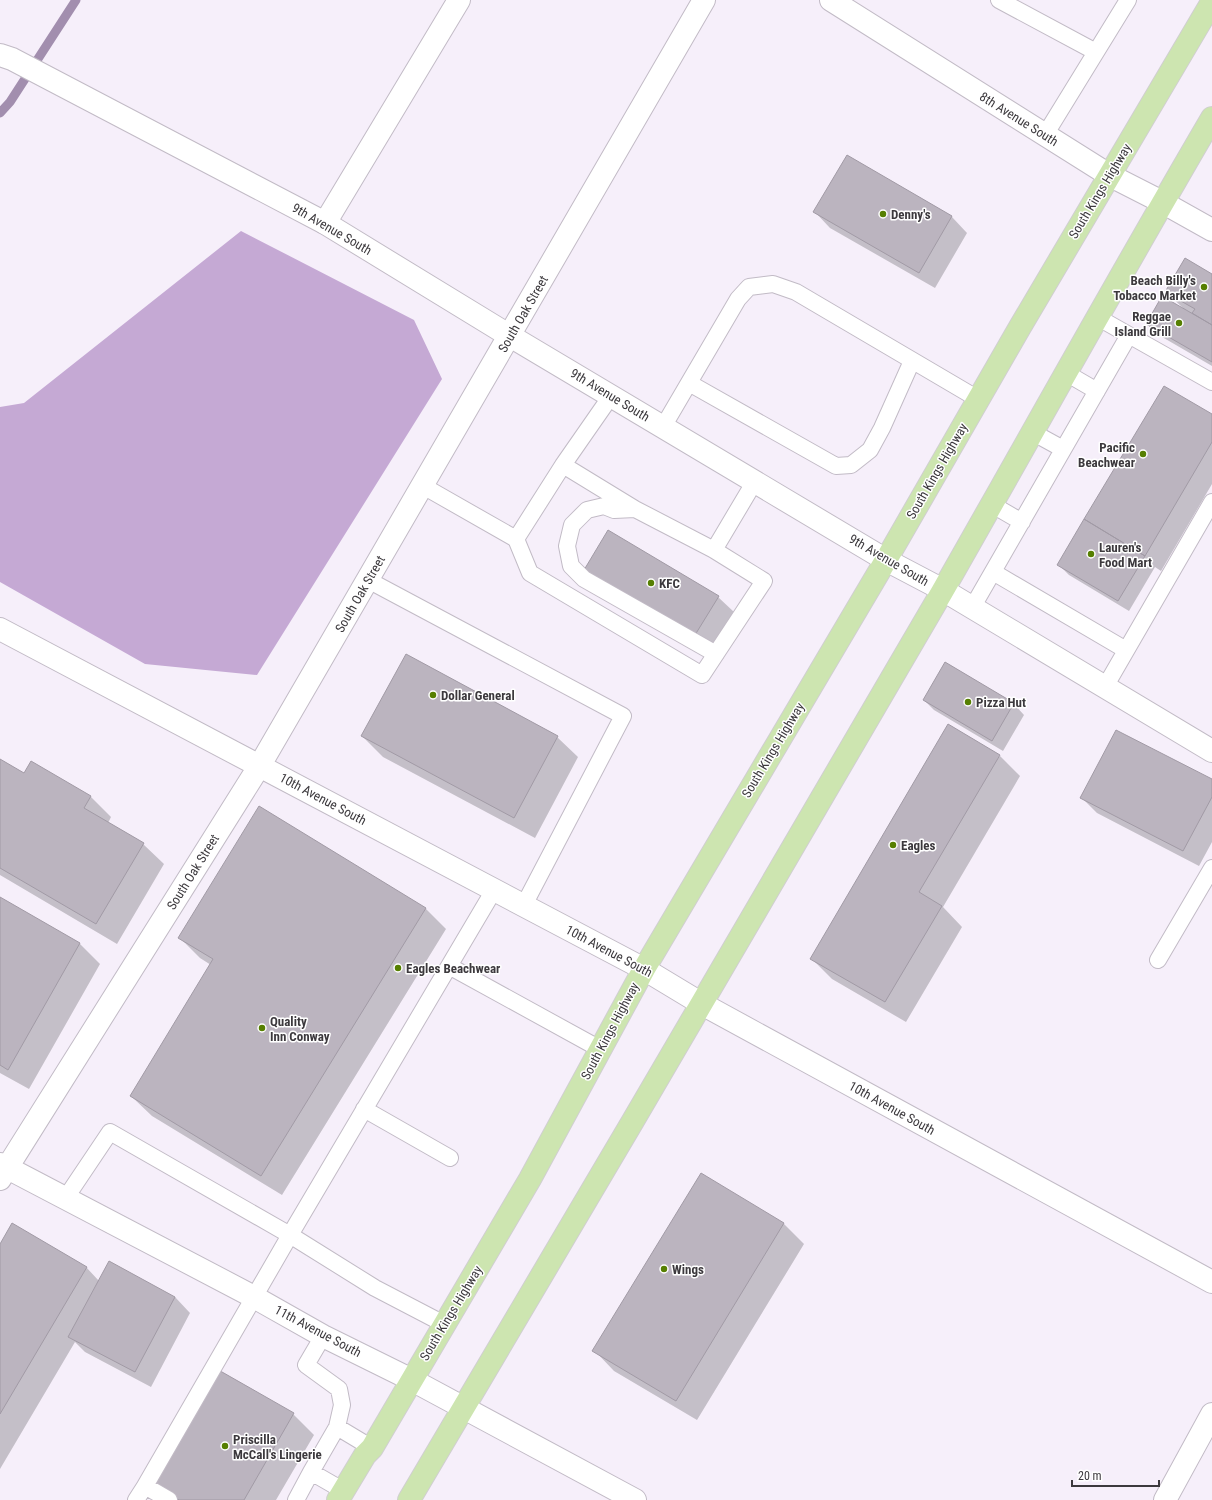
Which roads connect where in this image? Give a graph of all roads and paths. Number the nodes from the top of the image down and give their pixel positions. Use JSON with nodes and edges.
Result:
{"nodes":[{"id":1,"x":459,"y":0,"type":"edge"},
{"id":2,"x":704,"y":0,"type":"edge"},
{"id":3,"x":831,"y":0,"type":"edge"},
{"id":4,"x":999,"y":0,"type":"edge"},
{"id":5,"x":1128,"y":0,"type":"edge"},
{"id":6,"x":1212,"y":2,"type":"edge"},
{"id":7,"x":1096,"y":52,"type":"junction"},
{"id":8,"x":6,"y":57,"type":"edge"},
{"id":9,"x":1212,"y":118,"type":"edge"},
{"id":10,"x":1045,"y":135,"type":"junction"},
{"id":11,"x":1109,"y":175,"type":"junction"},
{"id":12,"x":1162,"y":202,"type":"junction"},
{"id":13,"x":325,"y":223,"type":"junction"},
{"id":14,"x":1212,"y":230,"type":"edge"},
{"id":15,"x":1097,"y":317,"type":"junction"},
{"id":16,"x":1129,"y":335,"type":"junction"},
{"id":17,"x":510,"y":336,"type":"junction"},
{"id":18,"x":912,"y":361,"type":"junction"},
{"id":19,"x":1066,"y":373,"type":"junction"},
{"id":20,"x":1212,"y":382,"type":"edge"},
{"id":21,"x":689,"y":383,"type":"junction"},
{"id":22,"x":1097,"y":391,"type":"junction"},
{"id":23,"x":611,"y":396,"type":"junction"},
{"id":24,"x":978,"y":399,"type":"junction"},
{"id":25,"x":663,"y":427,"type":"junction"},
{"id":26,"x":1032,"y":432,"type":"junction"},
{"id":27,"x":1064,"y":449,"type":"junction"},
{"id":28,"x":563,"y":465,"type":"junction"},
{"id":29,"x":755,"y":481,"type":"junction"},
{"id":30,"x":423,"y":486,"type":"junction"},
{"id":31,"x":1212,"y":502,"type":"edge"},
{"id":32,"x":991,"y":504,"type":"junction"},
{"id":33,"x":635,"y":509,"type":"junction"},
{"id":34,"x":1022,"y":522,"type":"junction"},
{"id":35,"x":516,"y":539,"type":"junction"},
{"id":36,"x":714,"y":550,"type":"junction"},
{"id":37,"x":886,"y":560,"type":"junction"},
{"id":38,"x":993,"y":572,"type":"junction"},
{"id":39,"x":368,"y":580,"type":"junction"},
{"id":40,"x":943,"y":590,"type":"junction"},
{"id":41,"x":972,"y":608,"type":"junction"},
{"id":42,"x":0,"y":629,"type":"edge"},
{"id":43,"x":1126,"y":650,"type":"junction"},
{"id":44,"x":716,"y":654,"type":"junction"},
{"id":45,"x":1105,"y":687,"type":"junction"},
{"id":46,"x":1212,"y":751,"type":"edge"},
{"id":47,"x":260,"y":765,"type":"junction"},
{"id":48,"x":1212,"y":868,"type":"edge"},
{"id":49,"x":494,"y":890,"type":"junction"},
{"id":50,"x":524,"y":905,"type":"junction"},
{"id":51,"x":1158,"y":960,"type":"dead end"},
{"id":52,"x":449,"y":966,"type":"junction"},
{"id":53,"x":644,"y":969,"type":"junction"},
{"id":54,"x":702,"y":1004,"type":"junction"},
{"id":55,"x":600,"y":1049,"type":"junction"},
{"id":56,"x":364,"y":1110,"type":"junction"},
{"id":57,"x":450,"y":1158,"type":"dead end"},
{"id":58,"x":2,"y":1170,"type":"edge"},
{"id":59,"x":65,"y":1199,"type":"junction"},
{"id":60,"x":290,"y":1235,"type":"junction"},
{"id":61,"x":1212,"y":1282,"type":"edge"},
{"id":62,"x":254,"y":1297,"type":"junction"},
{"id":63,"x":444,"y":1324,"type":"junction"},
{"id":64,"x":323,"y":1336,"type":"junction"},
{"id":65,"x":412,"y":1380,"type":"junction"},
{"id":66,"x":464,"y":1408,"type":"junction"},
{"id":67,"x":1212,"y":1414,"type":"edge"},
{"id":68,"x":338,"y":1427,"type":"junction"},
{"id":69,"x":372,"y":1448,"type":"junction"},
{"id":70,"x":311,"y":1472,"type":"junction"},
{"id":71,"x":145,"y":1486,"type":"junction"},
{"id":72,"x":341,"y":1495,"type":"edge"},
{"id":73,"x":136,"y":1500,"type":"edge"},
{"id":74,"x":169,"y":1500,"type":"edge"},
{"id":75,"x":296,"y":1500,"type":"edge"},
{"id":76,"x":410,"y":1500,"type":"edge"},
{"id":77,"x":635,"y":1500,"type":"edge"},
{"id":78,"x":1165,"y":1500,"type":"edge"}],
"edges":[{"from":1,"to":13,"type":"street"},
{"from":2,"to":17,"type":"street","name":"South Oak Street"},
{"from":3,"to":10,"type":"street","name":"8th Avenue South"},
{"from":4,"to":7,"type":"lane"},
{"from":5,"to":7,"type":"lane"},
{"from":6,"to":11,"type":"main road","name":"South Kings Highway"},
{"from":7,"to":10,"type":"lane"},
{"from":8,"to":13,"type":"street","name":"9th Avenue South"},
{"from":9,"to":12,"type":"main road"},
{"from":10,"to":11,"type":"street","name":"8th Avenue South"},
{"from":11,"to":12,"type":"street","name":"8th Avenue South"},
{"from":11,"to":24,"type":"main road","name":"South Kings Highway"},
{"from":12,"to":14,"type":"street","name":"8th Avenue South"},
{"from":12,"to":15,"type":"main road"},
{"from":13,"to":17,"type":"street","name":"9th Avenue South"},
{"from":15,"to":16,"type":"lane"},
{"from":15,"to":19,"type":"main road"},
{"from":16,"to":20,"type":"lane"},
{"from":16,"to":22,"type":"lane"},
{"from":17,"to":23,"type":"street","name":"9th Avenue South"},
{"from":17,"to":30,"type":"street","name":"South Oak Street"},
{"from":18,"to":21,"type":"lane"},
{"from":18,"to":21,"type":"lane"},
{"from":18,"to":24,"type":"lane"},
{"from":19,"to":22,"type":"lane"},
{"from":19,"to":26,"type":"main road"},
{"from":21,"to":25,"type":"lane"},
{"from":22,"to":27,"type":"lane"},
{"from":23,"to":25,"type":"street","name":"9th Avenue South"},
{"from":23,"to":28,"type":"lane"},
{"from":24,"to":37,"type":"main road","name":"South Kings Highway"},
{"from":25,"to":29,"type":"street","name":"9th Avenue South"},
{"from":26,"to":27,"type":"lane"},
{"from":26,"to":32,"type":"main road"},
{"from":27,"to":34,"type":"lane"},
{"from":28,"to":33,"type":"lane"},
{"from":28,"to":35,"type":"lane"},
{"from":29,"to":36,"type":"lane"},
{"from":29,"to":37,"type":"street","name":"9th Avenue South"},
{"from":30,"to":35,"type":"lane"},
{"from":30,"to":39,"type":"street","name":"South Oak Street"},
{"from":31,"to":43,"type":"lane"},
{"from":32,"to":34,"type":"lane"},
{"from":32,"to":40,"type":"main road"},
{"from":33,"to":36,"type":"lane"},
{"from":33,"to":44,"type":"lane"},
{"from":34,"to":38,"type":"lane"},
{"from":35,"to":44,"type":"lane"},
{"from":36,"to":44,"type":"lane"},
{"from":37,"to":40,"type":"street","name":"9th Avenue South"},
{"from":37,"to":53,"type":"main road","name":"South Kings Highway"},
{"from":38,"to":41,"type":"lane"},
{"from":38,"to":43,"type":"lane"},
{"from":39,"to":47,"type":"street","name":"South Oak Street"},
{"from":39,"to":50,"type":"lane"},
{"from":40,"to":41,"type":"street","name":"9th Avenue South"},
{"from":40,"to":54,"type":"main road"},
{"from":41,"to":45,"type":"street","name":"9th Avenue South"},
{"from":42,"to":47,"type":"street","name":"10th Avenue South"},
{"from":43,"to":45,"type":"lane"},
{"from":45,"to":46,"type":"street","name":"9th Avenue South"},
{"from":47,"to":49,"type":"street","name":"10th Avenue South"},
{"from":47,"to":58,"type":"street","name":"South Oak Street"},
{"from":48,"to":51,"type":"lane"},
{"from":49,"to":50,"type":"street","name":"10th Avenue South"},
{"from":49,"to":52,"type":"lane"},
{"from":50,"to":53,"type":"street","name":"10th Avenue South"},
{"from":52,"to":55,"type":"lane"},
{"from":52,"to":56,"type":"lane"},
{"from":53,"to":54,"type":"street","name":"10th Avenue South"},
{"from":53,"to":55,"type":"main road","name":"South Kings Highway"},
{"from":54,"to":61,"type":"street","name":"10th Avenue South"},
{"from":54,"to":66,"type":"main road"},
{"from":55,"to":63,"type":"main road","name":"South Kings Highway"},
{"from":56,"to":57,"type":"lane"},
{"from":56,"to":60,"type":"lane"},
{"from":58,"to":59,"type":"street","name":"11th Avenue South"},
{"from":59,"to":60,"type":"lane"},
{"from":59,"to":62,"type":"street","name":"11th Avenue South"},
{"from":60,"to":62,"type":"lane"},
{"from":60,"to":63,"type":"lane"},
{"from":62,"to":64,"type":"street","name":"11th Avenue South"},
{"from":62,"to":71,"type":"lane"},
{"from":63,"to":65,"type":"main road","name":"South Kings Highway"},
{"from":64,"to":65,"type":"street","name":"11th Avenue South"},
{"from":64,"to":68,"type":"lane"},
{"from":65,"to":66,"type":"street","name":"11th Avenue South"},
{"from":65,"to":69,"type":"main road","name":"South Kings Highway"},
{"from":66,"to":76,"type":"main road"},
{"from":66,"to":77,"type":"street","name":"11th Avenue South"},
{"from":67,"to":78,"type":"street"},
{"from":68,"to":69,"type":"lane"},
{"from":68,"to":70,"type":"lane"},
{"from":69,"to":72,"type":"main road","name":"South Kings Highway"},
{"from":70,"to":72,"type":"lane"},
{"from":70,"to":75,"type":"lane"},
{"from":71,"to":73,"type":"lane"},
{"from":71,"to":74,"type":"lane"}]}
